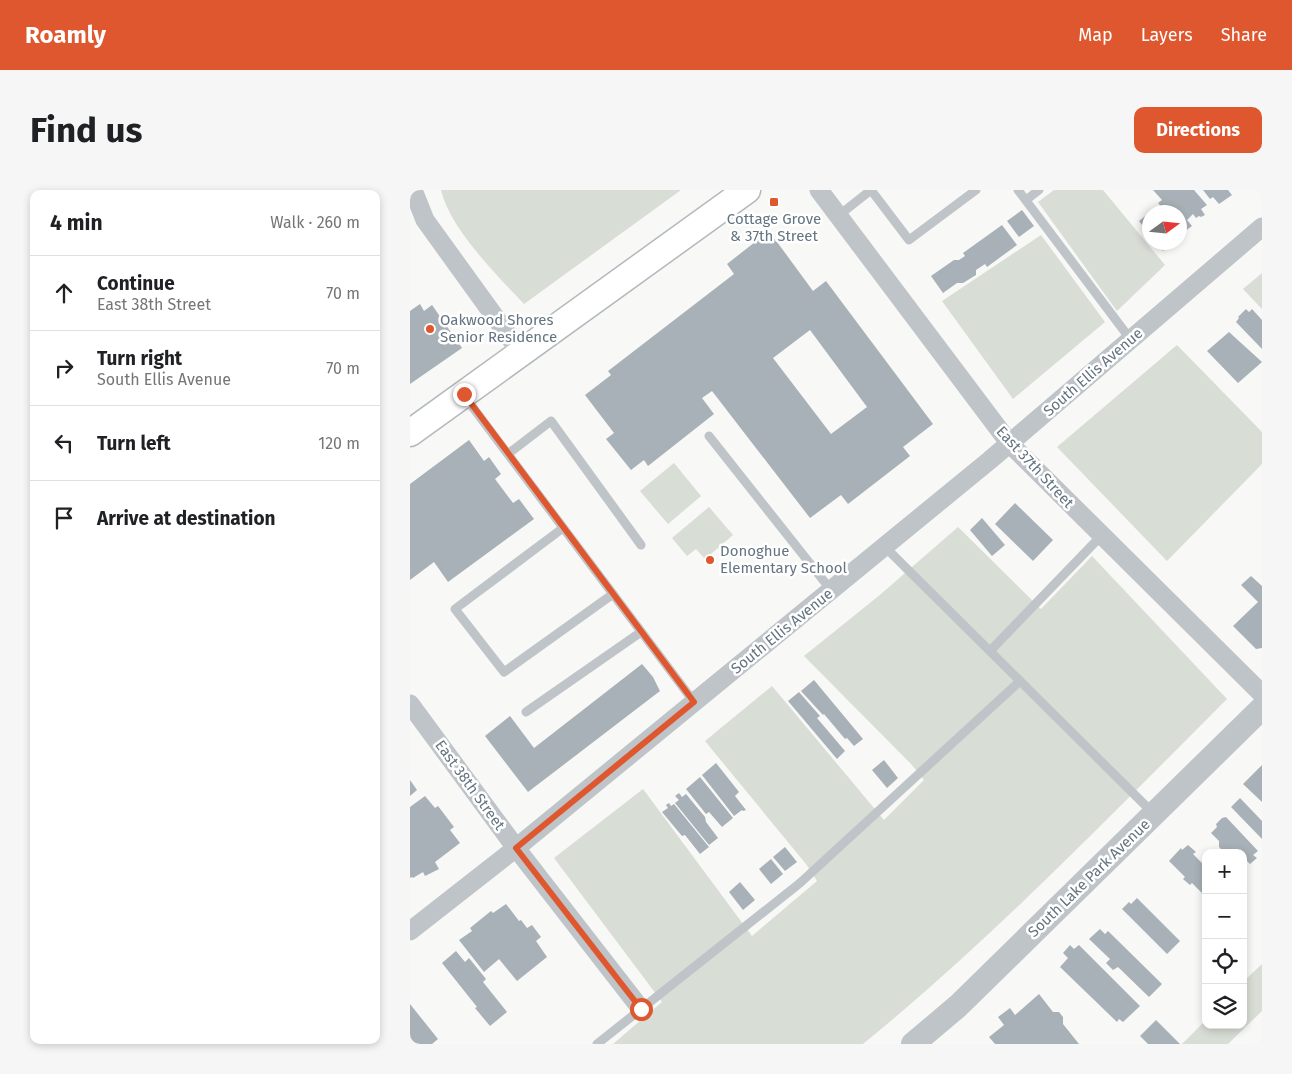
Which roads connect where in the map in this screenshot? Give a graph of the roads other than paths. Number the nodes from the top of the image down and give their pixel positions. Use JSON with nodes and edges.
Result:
{"nodes":[{"id":1,"x":413,"y":190,"type":"edge"},
{"id":2,"x":747,"y":190,"type":"edge"},
{"id":3,"x":819,"y":190,"type":"edge"},
{"id":4,"x":871,"y":190,"type":"edge"},
{"id":5,"x":976,"y":190,"type":"edge"},
{"id":6,"x":1018,"y":190,"type":"edge"},
{"id":7,"x":1039,"y":190,"type":"edge"},
{"id":8,"x":1026,"y":200,"type":"junction"},
{"id":9,"x":838,"y":216,"type":"junction"},
{"id":10,"x":1262,"y":226,"type":"edge"},
{"id":11,"x":1131,"y":340,"type":"junction"},
{"id":12,"x":520,"y":354,"type":"junction"},
{"id":13,"x":464,"y":394,"type":"junction"},
{"id":14,"x":410,"y":433,"type":"edge"},
{"id":15,"x":709,"y":436,"type":"dead end"},
{"id":16,"x":1010,"y":444,"type":"junction"},
{"id":17,"x":508,"y":454,"type":"junction"},
{"id":18,"x":563,"y":528,"type":"junction"},
{"id":19,"x":1102,"y":535,"type":"junction"},
{"id":20,"x":642,"y":546,"type":"dead end"},
{"id":21,"x":884,"y":546,"type":"junction"},
{"id":22,"x":832,"y":590,"type":"junction"},
{"id":23,"x":613,"y":594,"type":"junction"},
{"id":24,"x":641,"y":632,"type":"junction"},
{"id":25,"x":990,"y":651,"type":"junction"},
{"id":26,"x":1020,"y":681,"type":"junction"},
{"id":27,"x":1262,"y":694,"type":"edge"},
{"id":28,"x":694,"y":702,"type":"junction"},
{"id":29,"x":410,"y":704,"type":"edge"},
{"id":30,"x":1262,"y":708,"type":"edge"},
{"id":31,"x":526,"y":712,"type":"dead end"},
{"id":32,"x":1154,"y":814,"type":"junction"},
{"id":33,"x":516,"y":848,"type":"junction"},
{"id":34,"x":410,"y":931,"type":"edge"},
{"id":35,"x":641,"y":1009,"type":"junction"},
{"id":36,"x":925,"y":1038,"type":"edge"},
{"id":37,"x":596,"y":1044,"type":"edge"}],
"edges":[{"from":1,"to":12,"type":"street"},
{"from":2,"to":12,"type":"main road"},
{"from":3,"to":9,"type":"street","name":"East 37th Street"},
{"from":4,"to":5,"type":"lane"},
{"from":4,"to":9,"type":"lane"},
{"from":6,"to":8,"type":"lane"},
{"from":7,"to":8,"type":"lane"},
{"from":8,"to":11,"type":"lane"},
{"from":9,"to":16,"type":"street","name":"East 37th Street"},
{"from":10,"to":11,"type":"street","name":"South Ellis Avenue"},
{"from":11,"to":16,"type":"street","name":"South Ellis Avenue"},
{"from":12,"to":13,"type":"main road"},
{"from":13,"to":14,"type":"main road"},
{"from":13,"to":17,"type":"lane"},
{"from":15,"to":22,"type":"lane"},
{"from":16,"to":19,"type":"street","name":"East 37th Street"},
{"from":16,"to":21,"type":"street","name":"South Ellis Avenue"},
{"from":17,"to":18,"type":"lane"},
{"from":17,"to":20,"type":"lane"},
{"from":18,"to":23,"type":"lane"},
{"from":18,"to":23,"type":"lane"},
{"from":19,"to":25,"type":"lane"},
{"from":19,"to":27,"type":"street","name":"East 37th Street"},
{"from":21,"to":22,"type":"street","name":"South Ellis Avenue"},
{"from":21,"to":25,"type":"lane"},
{"from":22,"to":28,"type":"street","name":"South Ellis Avenue"},
{"from":23,"to":24,"type":"lane"},
{"from":24,"to":28,"type":"lane"},
{"from":24,"to":31,"type":"lane"},
{"from":25,"to":26,"type":"lane"},
{"from":26,"to":32,"type":"lane"},
{"from":26,"to":35,"type":"lane"},
{"from":28,"to":33,"type":"street","name":"South Ellis Avenue"},
{"from":29,"to":33,"type":"street","name":"East 38th Street"},
{"from":30,"to":32,"type":"street","name":"South Lake Park Avenue"},
{"from":32,"to":36,"type":"street","name":"South Lake Park Avenue"},
{"from":33,"to":34,"type":"street","name":"South Ellis Avenue"},
{"from":33,"to":35,"type":"street","name":"East 38th Street"},
{"from":35,"to":37,"type":"lane"}]}
